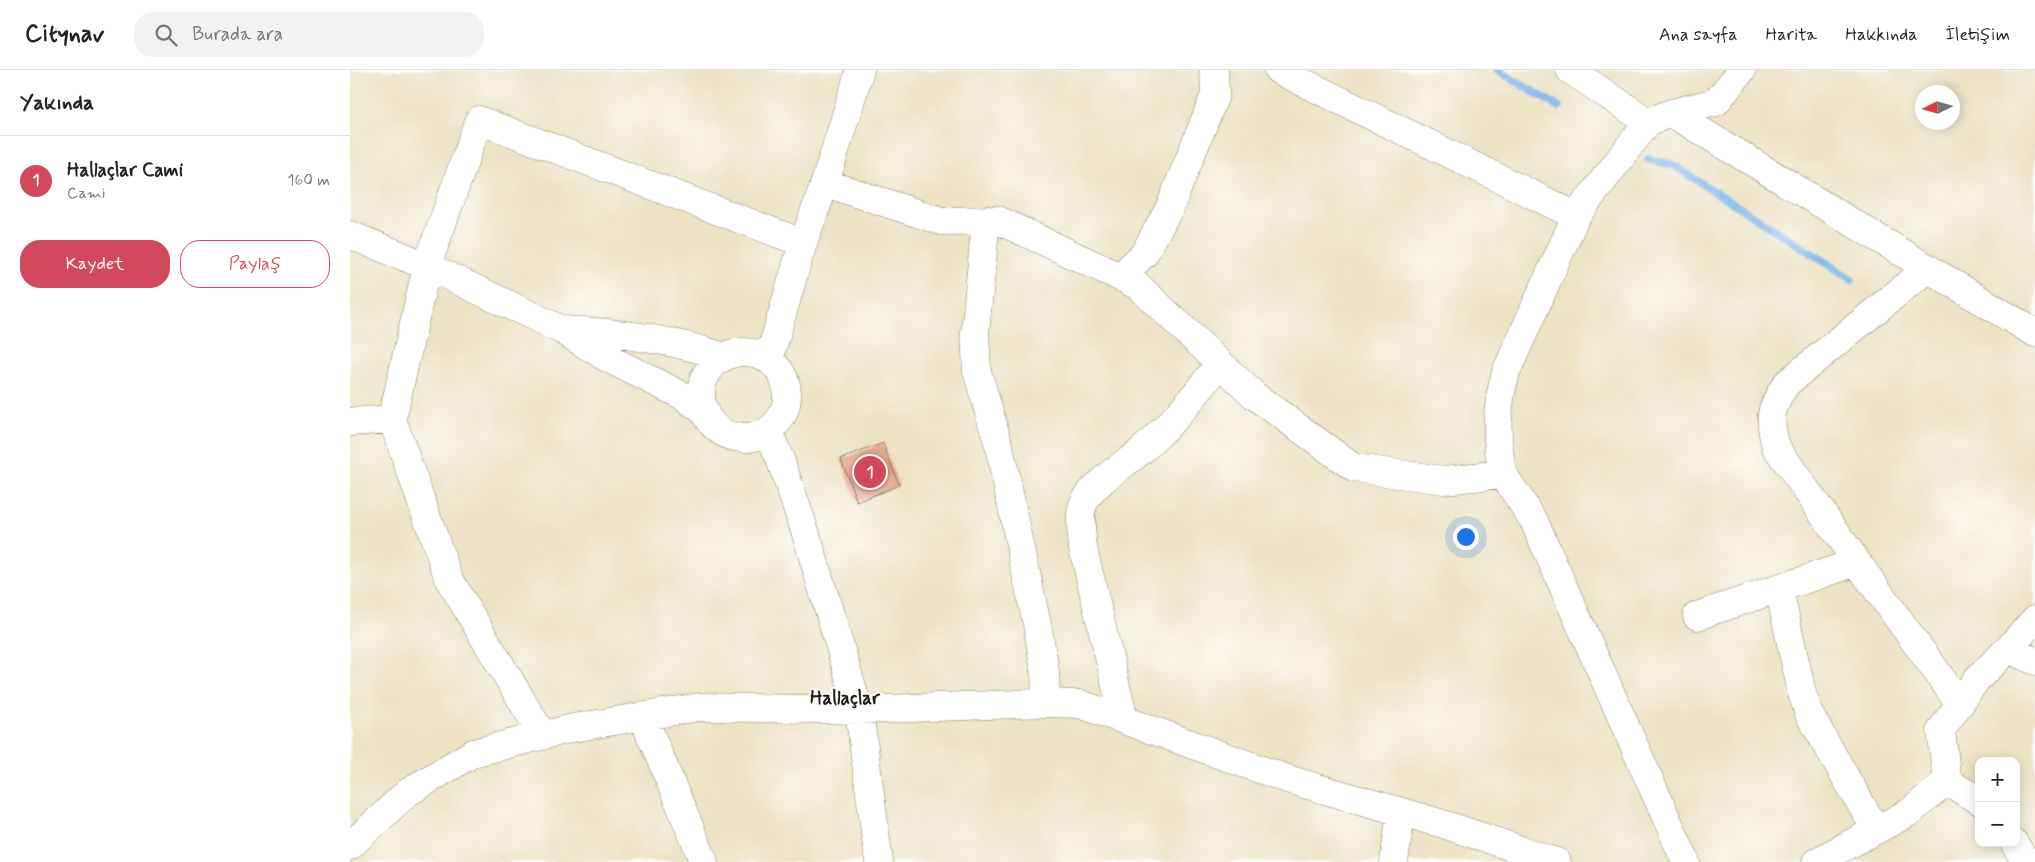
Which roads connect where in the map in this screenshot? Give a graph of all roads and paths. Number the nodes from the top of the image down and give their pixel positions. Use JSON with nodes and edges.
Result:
{"nodes":[{"id":1,"x":860,"y":70,"type":"edge"},
{"id":2,"x":1214,"y":70,"type":"edge"},
{"id":3,"x":1278,"y":70,"type":"edge"},
{"id":4,"x":1570,"y":70,"type":"edge"},
{"id":5,"x":1742,"y":70,"type":"edge"},
{"id":6,"x":1660,"y":117,"type":"junction"},
{"id":7,"x":825,"y":183,"type":"junction"},
{"id":8,"x":1576,"y":216,"type":"junction"},
{"id":9,"x":986,"y":220,"type":"junction"},
{"id":10,"x":350,"y":235,"type":"edge"},
{"id":11,"x":803,"y":243,"type":"junction"},
{"id":12,"x":427,"y":266,"type":"junction"},
{"id":13,"x":1928,"y":268,"type":"junction"},
{"id":14,"x":1120,"y":277,"type":"junction"},
{"id":15,"x":562,"y":330,"type":"junction"},
{"id":16,"x":2035,"y":333,"type":"edge"},
{"id":17,"x":724,"y":356,"type":"junction"},
{"id":18,"x":769,"y":359,"type":"junction"},
{"id":19,"x":1220,"y":363,"type":"junction"},
{"id":20,"x":705,"y":412,"type":"junction"},
{"id":21,"x":392,"y":419,"type":"junction"},
{"id":22,"x":350,"y":422,"type":"edge"},
{"id":23,"x":768,"y":431,"type":"junction"},
{"id":24,"x":1503,"y":474,"type":"junction"},
{"id":25,"x":1857,"y":562,"type":"junction"},
{"id":26,"x":1780,"y":588,"type":"junction"},
{"id":27,"x":1697,"y":616,"type":"dead end"},
{"id":28,"x":2035,"y":619,"type":"edge"},
{"id":29,"x":2008,"y":649,"type":"junction"},
{"id":30,"x":2035,"y":661,"type":"edge"},
{"id":31,"x":1046,"y":703,"type":"junction"},
{"id":32,"x":1960,"y":704,"type":"junction"},
{"id":33,"x":859,"y":710,"type":"junction"},
{"id":34,"x":642,"y":716,"type":"junction"},
{"id":35,"x":1124,"y":720,"type":"junction"},
{"id":36,"x":543,"y":736,"type":"junction"},
{"id":37,"x":1947,"y":780,"type":"junction"},
{"id":38,"x":1975,"y":798,"type":"edge"},
{"id":39,"x":1401,"y":812,"type":"junction"},
{"id":40,"x":1876,"y":830,"type":"junction"},
{"id":41,"x":350,"y":846,"type":"edge"},
{"id":42,"x":2017,"y":847,"type":"edge"},
{"id":43,"x":704,"y":862,"type":"edge"},
{"id":44,"x":879,"y":862,"type":"edge"},
{"id":45,"x":1394,"y":862,"type":"edge"},
{"id":46,"x":1557,"y":862,"type":"edge"},
{"id":47,"x":1686,"y":862,"type":"edge"},
{"id":48,"x":1816,"y":862,"type":"edge"},
{"id":49,"x":2026,"y":862,"type":"edge"}],
"edges":[{"from":1,"to":7,"type":"street"},
{"from":2,"to":14,"type":"street"},
{"from":3,"to":8,"type":"street"},
{"from":4,"to":6,"type":"street"},
{"from":5,"to":6,"type":"street"},
{"from":6,"to":8,"type":"street"},
{"from":6,"to":13,"type":"street"},
{"from":7,"to":9,"type":"street"},
{"from":7,"to":11,"type":"street"},
{"from":8,"to":24,"type":"street"},
{"from":9,"to":14,"type":"street"},
{"from":9,"to":31,"type":"street"},
{"from":10,"to":12,"type":"street"},
{"from":11,"to":12,"type":"street"},
{"from":11,"to":18,"type":"street"},
{"from":12,"to":15,"type":"street"},
{"from":12,"to":21,"type":"street"},
{"from":13,"to":16,"type":"street"},
{"from":13,"to":25,"type":"street"},
{"from":14,"to":19,"type":"street"},
{"from":15,"to":17,"type":"street"},
{"from":15,"to":20,"type":"street"},
{"from":17,"to":18,"type":"street"},
{"from":17,"to":20,"type":"street"},
{"from":18,"to":23,"type":"street"},
{"from":19,"to":24,"type":"street"},
{"from":19,"to":35,"type":"street"},
{"from":20,"to":23,"type":"street"},
{"from":21,"to":22,"type":"street"},
{"from":21,"to":36,"type":"street"},
{"from":23,"to":33,"type":"street"},
{"from":24,"to":47,"type":"street"},
{"from":25,"to":26,"type":"street"},
{"from":25,"to":32,"type":"street"},
{"from":26,"to":27,"type":"street"},
{"from":26,"to":40,"type":"street"},
{"from":28,"to":29,"type":"street"},
{"from":29,"to":30,"type":"street"},
{"from":29,"to":32,"type":"street"},
{"from":31,"to":33,"type":"street"},
{"from":31,"to":35,"type":"street"},
{"from":32,"to":37,"type":"street"},
{"from":33,"to":34,"type":"street"},
{"from":33,"to":44,"type":"street"},
{"from":34,"to":36,"type":"street"},
{"from":34,"to":43,"type":"street"},
{"from":35,"to":39,"type":"street"},
{"from":36,"to":41,"type":"street"},
{"from":37,"to":38,"type":"street"},
{"from":37,"to":40,"type":"street"},
{"from":39,"to":45,"type":"street"},
{"from":39,"to":46,"type":"street"},
{"from":40,"to":48,"type":"street"},
{"from":42,"to":49,"type":"street"}]}
